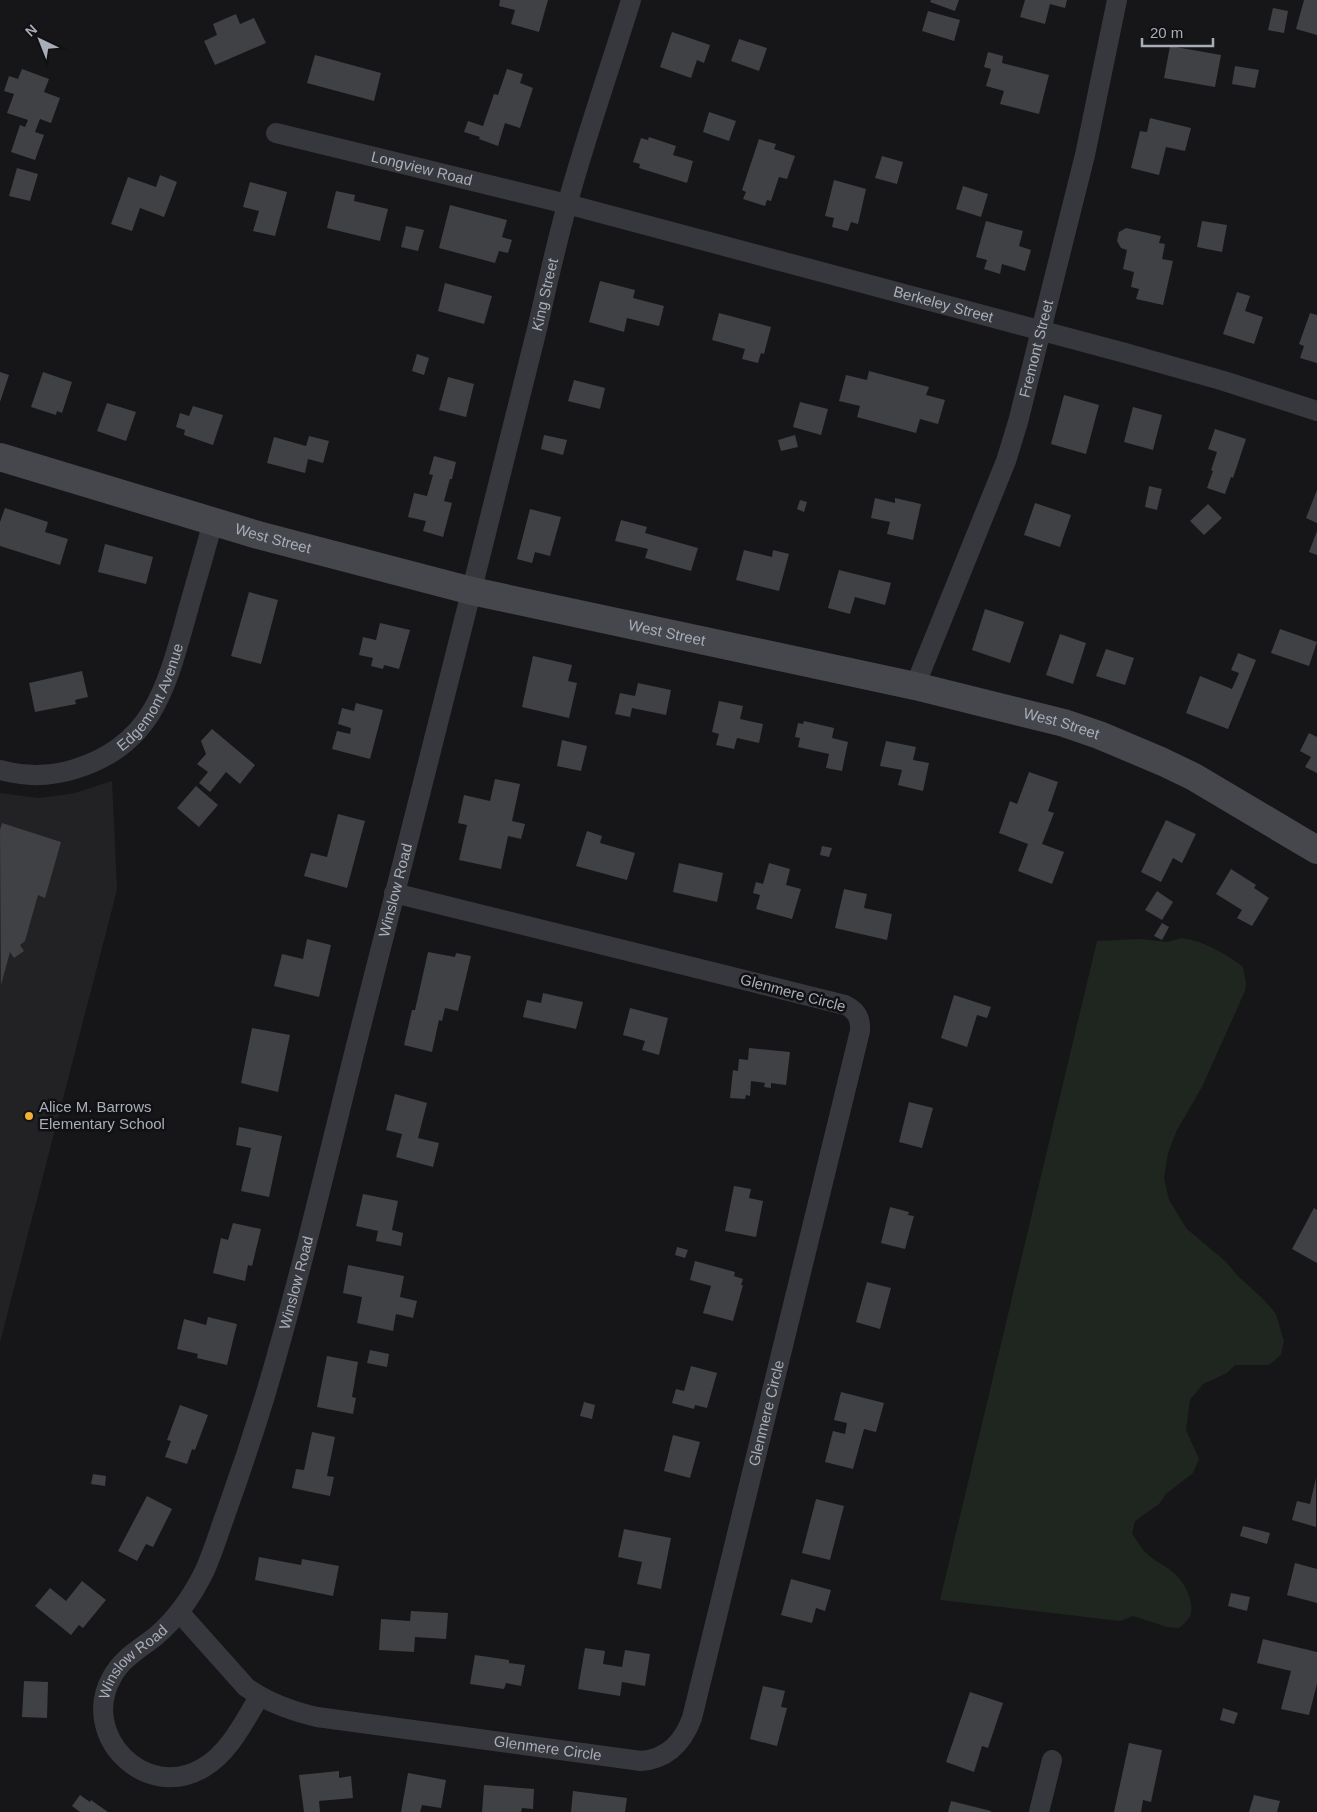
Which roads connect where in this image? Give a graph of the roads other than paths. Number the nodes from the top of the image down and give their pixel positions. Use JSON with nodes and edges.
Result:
{"nodes":[{"id":1,"x":631,"y":0,"type":"edge"},
{"id":2,"x":1117,"y":0,"type":"edge"},
{"id":3,"x":276,"y":133,"type":"dead end"},
{"id":4,"x":567,"y":204,"type":"junction"},
{"id":5,"x":1042,"y":332,"type":"junction"},
{"id":6,"x":1317,"y":411,"type":"edge"},
{"id":7,"x":0,"y":457,"type":"edge"},
{"id":8,"x":213,"y":522,"type":"junction"},
{"id":9,"x":472,"y":591,"type":"junction"},
{"id":10,"x":916,"y":686,"type":"junction"},
{"id":11,"x":0,"y":770,"type":"edge"},
{"id":12,"x":1317,"y":850,"type":"edge"},
{"id":13,"x":394,"y":893,"type":"junction"},
{"id":14,"x":180,"y":1612,"type":"junction"},
{"id":15,"x":259,"y":1697,"type":"junction"},
{"id":16,"x":1052,"y":1760,"type":"dead end"},
{"id":17,"x":1039,"y":1812,"type":"edge"}],
"edges":[{"from":1,"to":4,"type":"street","name":"King Street"},
{"from":2,"to":5,"type":"street","name":"Fremont Street"},
{"from":3,"to":4,"type":"street","name":"Longview Road"},
{"from":4,"to":5,"type":"street","name":"Berkeley Street"},
{"from":4,"to":9,"type":"street","name":"King Street"},
{"from":5,"to":6,"type":"street","name":"Berkeley Street"},
{"from":5,"to":10,"type":"street","name":"Fremont Street"},
{"from":7,"to":8,"type":"main road","name":"West Street"},
{"from":8,"to":9,"type":"main road","name":"West Street"},
{"from":8,"to":11,"type":"street","name":"Edgemont Avenue"},
{"from":9,"to":10,"type":"main road","name":"West Street"},
{"from":9,"to":13,"type":"street","name":"Winslow Road"},
{"from":10,"to":12,"type":"main road","name":"West Street"},
{"from":13,"to":14,"type":"street","name":"Winslow Road"},
{"from":13,"to":15,"type":"street","name":"Glenmere Circle"},
{"from":14,"to":15,"type":"street","name":"Glenmere Circle"},
{"from":14,"to":15,"type":"street","name":"Winslow Road"},
{"from":16,"to":17,"type":"street"}]}
